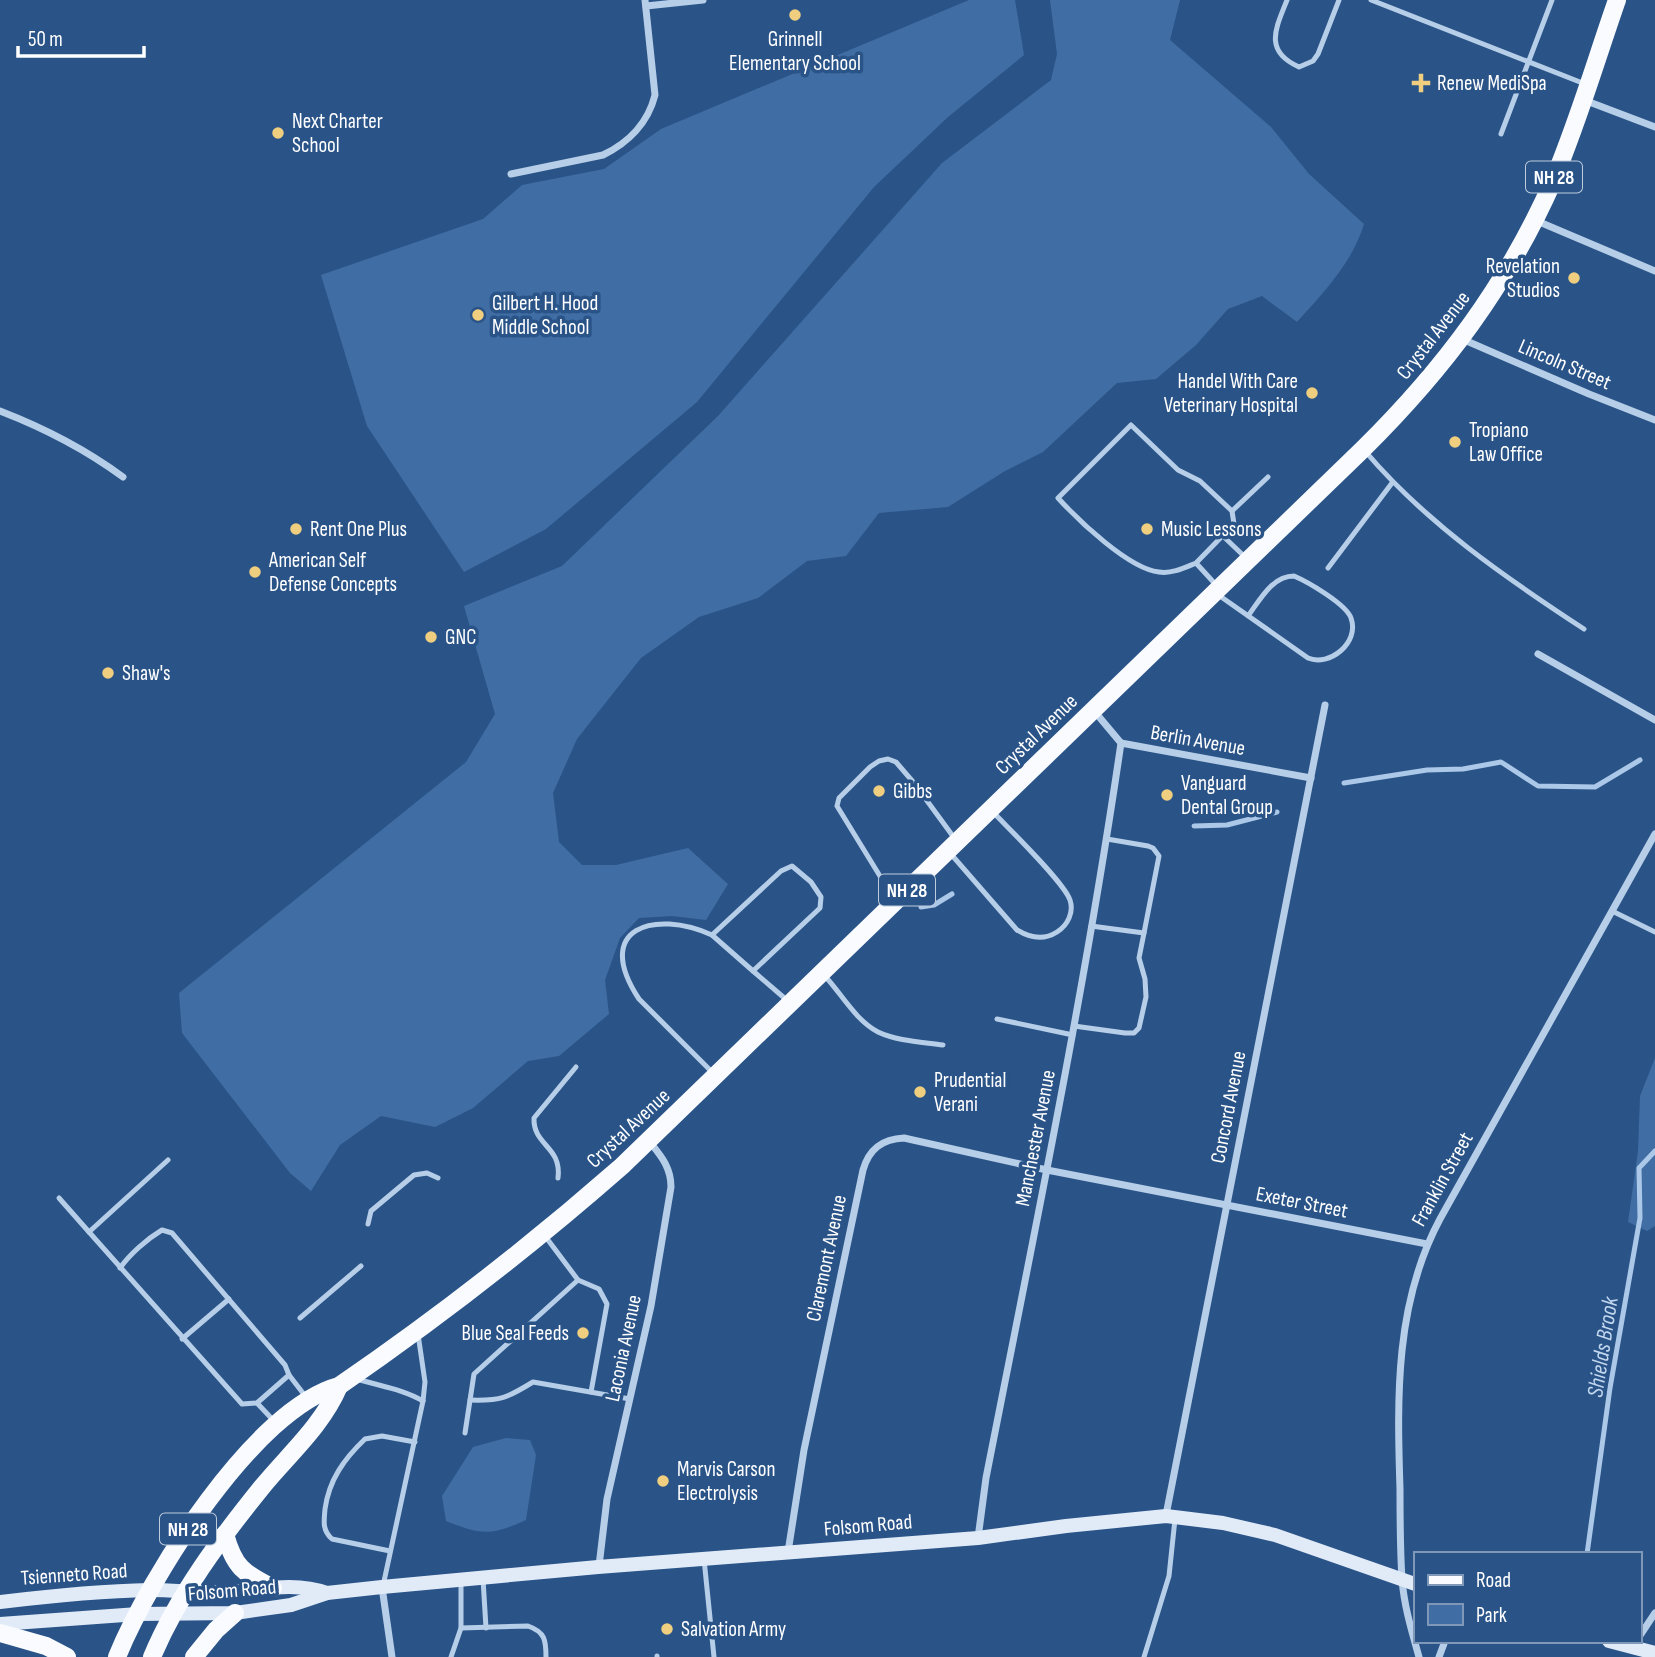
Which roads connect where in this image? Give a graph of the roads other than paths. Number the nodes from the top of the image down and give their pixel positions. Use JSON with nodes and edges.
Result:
{"nodes":[{"id":1,"x":703,"y":0,"type":"edge"},
{"id":2,"x":1287,"y":0,"type":"edge"},
{"id":3,"x":1339,"y":0,"type":"edge"},
{"id":4,"x":1373,"y":0,"type":"edge"},
{"id":5,"x":1552,"y":0,"type":"edge"},
{"id":6,"x":1617,"y":0,"type":"edge"},
{"id":7,"x":646,"y":3,"type":"edge"},
{"id":8,"x":1528,"y":63,"type":"junction"},
{"id":9,"x":1585,"y":92,"type":"junction"},
{"id":10,"x":1655,"y":127,"type":"edge"},
{"id":11,"x":1501,"y":134,"type":"dead end"},
{"id":12,"x":511,"y":174,"type":"dead end"},
{"id":13,"x":1534,"y":220,"type":"junction"},
{"id":14,"x":1655,"y":271,"type":"edge"},
{"id":15,"x":1462,"y":339,"type":"junction"},
{"id":16,"x":0,"y":411,"type":"edge"},
{"id":17,"x":1655,"y":420,"type":"edge"},
{"id":18,"x":1363,"y":449,"type":"junction"},
{"id":19,"x":123,"y":477,"type":"dead end"},
{"id":20,"x":1268,"y":477,"type":"dead end"},
{"id":21,"x":1392,"y":483,"type":"junction"},
{"id":22,"x":1232,"y":511,"type":"junction"},
{"id":23,"x":1223,"y":536,"type":"junction"},
{"id":24,"x":1248,"y":560,"type":"junction"},
{"id":25,"x":1196,"y":564,"type":"junction"},
{"id":26,"x":1328,"y":568,"type":"dead end"},
{"id":27,"x":1217,"y":590,"type":"junction"},
{"id":28,"x":1248,"y":615,"type":"junction"},
{"id":29,"x":1584,"y":629,"type":"dead end"},
{"id":30,"x":1538,"y":654,"type":"dead end"},
{"id":31,"x":1325,"y":705,"type":"dead end"},
{"id":32,"x":1093,"y":710,"type":"junction"},
{"id":33,"x":1655,"y":720,"type":"edge"},
{"id":34,"x":1121,"y":743,"type":"junction"},
{"id":35,"x":1311,"y":778,"type":"junction"},
{"id":36,"x":990,"y":810,"type":"junction"},
{"id":37,"x":1655,"y":834,"type":"edge"},
{"id":38,"x":1107,"y":839,"type":"junction"},
{"id":39,"x":953,"y":846,"type":"junction"},
{"id":40,"x":895,"y":902,"type":"junction"},
{"id":41,"x":1612,"y":911,"type":"junction"},
{"id":42,"x":1091,"y":926,"type":"junction"},
{"id":43,"x":1655,"y":932,"type":"edge"},
{"id":44,"x":1144,"y":933,"type":"junction"},
{"id":45,"x":712,"y":935,"type":"junction"},
{"id":46,"x":753,"y":971,"type":"junction"},
{"id":47,"x":822,"y":973,"type":"junction"},
{"id":48,"x":791,"y":1004,"type":"junction"},
{"id":49,"x":997,"y":1019,"type":"dead end"},
{"id":50,"x":1074,"y":1026,"type":"junction"},
{"id":51,"x":1073,"y":1035,"type":"junction"},
{"id":52,"x":943,"y":1045,"type":"dead end"},
{"id":53,"x":576,"y":1067,"type":"dead end"},
{"id":54,"x":716,"y":1076,"type":"junction"},
{"id":55,"x":649,"y":1141,"type":"junction"},
{"id":56,"x":168,"y":1160,"type":"dead end"},
{"id":57,"x":1047,"y":1170,"type":"junction"},
{"id":58,"x":438,"y":1178,"type":"dead end"},
{"id":59,"x":558,"y":1178,"type":"dead end"},
{"id":60,"x":59,"y":1198,"type":"dead end"},
{"id":61,"x":1227,"y":1205,"type":"junction"},
{"id":62,"x":368,"y":1224,"type":"dead end"},
{"id":63,"x":89,"y":1232,"type":"junction"},
{"id":64,"x":543,"y":1233,"type":"junction"},
{"id":65,"x":1427,"y":1244,"type":"junction"},
{"id":66,"x":361,"y":1266,"type":"dead end"},
{"id":67,"x":120,"y":1268,"type":"junction"},
{"id":68,"x":578,"y":1280,"type":"junction"},
{"id":69,"x":229,"y":1299,"type":"junction"},
{"id":70,"x":300,"y":1318,"type":"dead end"},
{"id":71,"x":418,"y":1331,"type":"junction"},
{"id":72,"x":183,"y":1339,"type":"junction"},
{"id":73,"x":289,"y":1375,"type":"junction"},
{"id":74,"x":346,"y":1381,"type":"junction"},
{"id":75,"x":591,"y":1392,"type":"junction"},
{"id":76,"x":630,"y":1399,"type":"junction"},
{"id":77,"x":308,"y":1400,"type":"junction"},
{"id":78,"x":470,"y":1400,"type":"junction"},
{"id":79,"x":423,"y":1401,"type":"junction"},
{"id":80,"x":257,"y":1403,"type":"junction"},
{"id":81,"x":277,"y":1425,"type":"junction"},
{"id":82,"x":465,"y":1433,"type":"dead end"},
{"id":83,"x":415,"y":1442,"type":"junction"},
{"id":84,"x":1171,"y":1516,"type":"junction"},
{"id":85,"x":225,"y":1534,"type":"junction"},
{"id":86,"x":978,"y":1538,"type":"junction"},
{"id":87,"x":390,"y":1550,"type":"junction"},
{"id":88,"x":788,"y":1553,"type":"junction"},
{"id":89,"x":704,"y":1559,"type":"junction"},
{"id":90,"x":598,"y":1567,"type":"junction"},
{"id":91,"x":483,"y":1578,"type":"junction"},
{"id":92,"x":461,"y":1580,"type":"junction"},
{"id":93,"x":1409,"y":1583,"type":"edge"},
{"id":94,"x":382,"y":1587,"type":"junction"},
{"id":95,"x":273,"y":1588,"type":"junction"},
{"id":96,"x":151,"y":1590,"type":"junction"},
{"id":97,"x":187,"y":1591,"type":"junction"},
{"id":98,"x":327,"y":1593,"type":"junction"},
{"id":99,"x":0,"y":1602,"type":"edge"},
{"id":100,"x":234,"y":1613,"type":"junction"},
{"id":101,"x":1655,"y":1613,"type":"edge"},
{"id":102,"x":138,"y":1614,"type":"junction"},
{"id":103,"x":171,"y":1615,"type":"junction"},
{"id":104,"x":1414,"y":1620,"type":"edge"},
{"id":105,"x":0,"y":1624,"type":"edge"},
{"id":106,"x":461,"y":1628,"type":"junction"},
{"id":107,"x":486,"y":1628,"type":"junction"},
{"id":108,"x":0,"y":1633,"type":"edge"},
{"id":109,"x":1641,"y":1634,"type":"edge"},
{"id":110,"x":1638,"y":1643,"type":"edge"},
{"id":111,"x":1655,"y":1653,"type":"edge"},
{"id":112,"x":67,"y":1657,"type":"edge"},
{"id":113,"x":117,"y":1657,"type":"edge"},
{"id":114,"x":152,"y":1657,"type":"edge"},
{"id":115,"x":194,"y":1657,"type":"edge"},
{"id":116,"x":392,"y":1657,"type":"edge"},
{"id":117,"x":451,"y":1657,"type":"edge"},
{"id":118,"x":546,"y":1657,"type":"edge"},
{"id":119,"x":714,"y":1657,"type":"edge"},
{"id":120,"x":1144,"y":1657,"type":"edge"}],
"edges":[{"from":1,"to":7,"type":"street"},
{"from":2,"to":3,"type":"lane"},
{"from":4,"to":8,"type":"lane"},
{"from":5,"to":8,"type":"lane"},
{"from":6,"to":9,"type":"main road","name":"Crystal Avenue","number":"NH 28"},
{"from":7,"to":12,"type":"street"},
{"from":8,"to":9,"type":"lane"},
{"from":8,"to":11,"type":"lane"},
{"from":9,"to":10,"type":"street"},
{"from":9,"to":13,"type":"main road","name":"Crystal Avenue","number":"NH 28"},
{"from":13,"to":14,"type":"street"},
{"from":13,"to":15,"type":"main road","name":"Crystal Avenue","number":"NH 28"},
{"from":15,"to":17,"type":"street","name":"Lincoln Street"},
{"from":15,"to":18,"type":"main road","name":"Crystal Avenue","number":"NH 28"},
{"from":16,"to":19,"type":"street"},
{"from":18,"to":21,"type":"lane"},
{"from":18,"to":24,"type":"main road","name":"Crystal Avenue","number":"NH 28"},
{"from":20,"to":22,"type":"lane"},
{"from":21,"to":26,"type":"lane"},
{"from":21,"to":29,"type":"lane"},
{"from":22,"to":23,"type":"lane"},
{"from":22,"to":25,"type":"lane"},
{"from":23,"to":24,"type":"lane"},
{"from":23,"to":25,"type":"lane"},
{"from":24,"to":27,"type":"main road","name":"Crystal Avenue","number":"NH 28"},
{"from":25,"to":27,"type":"lane"},
{"from":27,"to":28,"type":"lane"},
{"from":27,"to":32,"type":"main road","name":"Crystal Avenue","number":"NH 28"},
{"from":28,"to":28,"type":"lane"},
{"from":30,"to":33,"type":"street"},
{"from":31,"to":35,"type":"street","name":"Concord Avenue"},
{"from":32,"to":34,"type":"street","name":"Berlin Avenue"},
{"from":32,"to":36,"type":"main road","name":"Crystal Avenue","number":"NH 28"},
{"from":34,"to":35,"type":"street","name":"Berlin Avenue"},
{"from":34,"to":38,"type":"street","name":"Manchester Avenue"},
{"from":35,"to":61,"type":"street","name":"Concord Avenue"},
{"from":36,"to":39,"type":"main road","name":"Crystal Avenue","number":"NH 28"},
{"from":36,"to":39,"type":"lane"},
{"from":37,"to":41,"type":"street","name":"Franklin Street"},
{"from":38,"to":42,"type":"street","name":"Manchester Avenue"},
{"from":38,"to":44,"type":"lane"},
{"from":39,"to":40,"type":"main road","name":"Crystal Avenue","number":"NH 28"},
{"from":39,"to":40,"type":"lane"},
{"from":40,"to":47,"type":"main road","name":"Crystal Avenue","number":"NH 28"},
{"from":41,"to":43,"type":"lane"},
{"from":41,"to":65,"type":"street","name":"Franklin Street"},
{"from":42,"to":44,"type":"lane"},
{"from":42,"to":50,"type":"street","name":"Manchester Avenue"},
{"from":44,"to":50,"type":"lane"},
{"from":45,"to":46,"type":"lane"},
{"from":45,"to":46,"type":"lane"},
{"from":45,"to":54,"type":"lane"},
{"from":46,"to":48,"type":"lane"},
{"from":47,"to":48,"type":"main road","name":"Crystal Avenue","number":"NH 28"},
{"from":47,"to":52,"type":"lane"},
{"from":48,"to":54,"type":"main road","name":"Crystal Avenue","number":"NH 28"},
{"from":49,"to":51,"type":"lane"},
{"from":50,"to":51,"type":"street","name":"Manchester Avenue"},
{"from":51,"to":57,"type":"street","name":"Manchester Avenue"},
{"from":53,"to":59,"type":"lane"},
{"from":54,"to":55,"type":"main road","name":"Crystal Avenue","number":"NH 28"},
{"from":55,"to":64,"type":"main road","name":"Crystal Avenue","number":"NH 28"},
{"from":55,"to":76,"type":"street","name":"Laconia Avenue"},
{"from":56,"to":63,"type":"lane"},
{"from":57,"to":61,"type":"street","name":"Exeter Street"},
{"from":57,"to":86,"type":"street","name":"Manchester Avenue"},
{"from":57,"to":88,"type":"street","name":"Claremont Avenue"},
{"from":58,"to":62,"type":"lane"},
{"from":60,"to":63,"type":"lane"},
{"from":61,"to":65,"type":"street","name":"Exeter Street"},
{"from":61,"to":84,"type":"street","name":"Concord Avenue"},
{"from":63,"to":67,"type":"lane"},
{"from":64,"to":68,"type":"lane"},
{"from":64,"to":71,"type":"main road","name":"Crystal Avenue","number":"NH 28"},
{"from":65,"to":93,"type":"street","name":"Franklin Street"},
{"from":66,"to":70,"type":"lane"},
{"from":67,"to":69,"type":"lane"},
{"from":67,"to":72,"type":"lane"},
{"from":68,"to":75,"type":"lane"},
{"from":68,"to":78,"type":"lane"},
{"from":69,"to":72,"type":"lane"},
{"from":69,"to":73,"type":"lane"},
{"from":71,"to":74,"type":"main road","name":"Crystal Avenue","number":"NH 28"},
{"from":71,"to":79,"type":"lane"},
{"from":72,"to":80,"type":"lane"},
{"from":73,"to":77,"type":"lane"},
{"from":73,"to":80,"type":"lane"},
{"from":74,"to":77,"type":"main road","name":"Crystal Avenue","number":"NH 28"},
{"from":74,"to":79,"type":"lane"},
{"from":74,"to":85,"type":"main road","name":"Crystal Avenue","number":"NH 28"},
{"from":75,"to":76,"type":"lane"},
{"from":75,"to":78,"type":"lane"},
{"from":76,"to":90,"type":"street","name":"Laconia Avenue"},
{"from":77,"to":81,"type":"main road","name":"Crystal Avenue","number":"NH 28"},
{"from":78,"to":82,"type":"lane"},
{"from":79,"to":83,"type":"lane"},
{"from":80,"to":81,"type":"lane"},
{"from":81,"to":96,"type":"main road","name":"Crystal Avenue","number":"NH 28"},
{"from":83,"to":87,"type":"lane"},
{"from":83,"to":87,"type":"lane"},
{"from":84,"to":86,"type":"street","name":"Folsom Road"},
{"from":84,"to":93,"type":"street","name":"Folsom Road"},
{"from":84,"to":120,"type":"lane"},
{"from":85,"to":95,"type":"main road"},
{"from":85,"to":97,"type":"main road","name":"Crystal Avenue","number":"NH 28"},
{"from":86,"to":88,"type":"street","name":"Folsom Road"},
{"from":87,"to":94,"type":"lane"},
{"from":88,"to":89,"type":"street","name":"Folsom Road"},
{"from":89,"to":90,"type":"street","name":"Folsom Road"},
{"from":89,"to":119,"type":"lane"},
{"from":90,"to":91,"type":"street","name":"Folsom Road"},
{"from":91,"to":92,"type":"street","name":"Folsom Road"},
{"from":91,"to":107,"type":"lane"},
{"from":92,"to":94,"type":"street","name":"Folsom Road"},
{"from":92,"to":106,"type":"lane"},
{"from":93,"to":104,"type":"street","name":"Franklin Street"},
{"from":94,"to":98,"type":"street","name":"Folsom Road"},
{"from":94,"to":116,"type":"street"},
{"from":95,"to":97,"type":"street","name":"Folsom Road"},
{"from":95,"to":98,"type":"street","name":"Folsom Road"},
{"from":96,"to":97,"type":"street","name":"Folsom Road"},
{"from":96,"to":99,"type":"street","name":"Tsienneto Road"},
{"from":96,"to":102,"type":"main road","name":"Crystal Avenue","number":"NH 28"},
{"from":97,"to":103,"type":"main road","name":"Crystal Avenue","number":"NH 28"},
{"from":98,"to":100,"type":"street","name":"Folsom Road"},
{"from":100,"to":103,"type":"street","name":"Folsom Road"},
{"from":100,"to":115,"type":"main road"},
{"from":101,"to":109,"type":"street"},
{"from":102,"to":103,"type":"street","name":"Folsom Road"},
{"from":102,"to":105,"type":"street"},
{"from":102,"to":113,"type":"main road","number":"NH 28"},
{"from":103,"to":114,"type":"main road","number":"NH 28"},
{"from":106,"to":107,"type":"lane"},
{"from":106,"to":117,"type":"lane"},
{"from":107,"to":118,"type":"lane"},
{"from":108,"to":112,"type":"main road"},
{"from":110,"to":111,"type":"street"}]}
